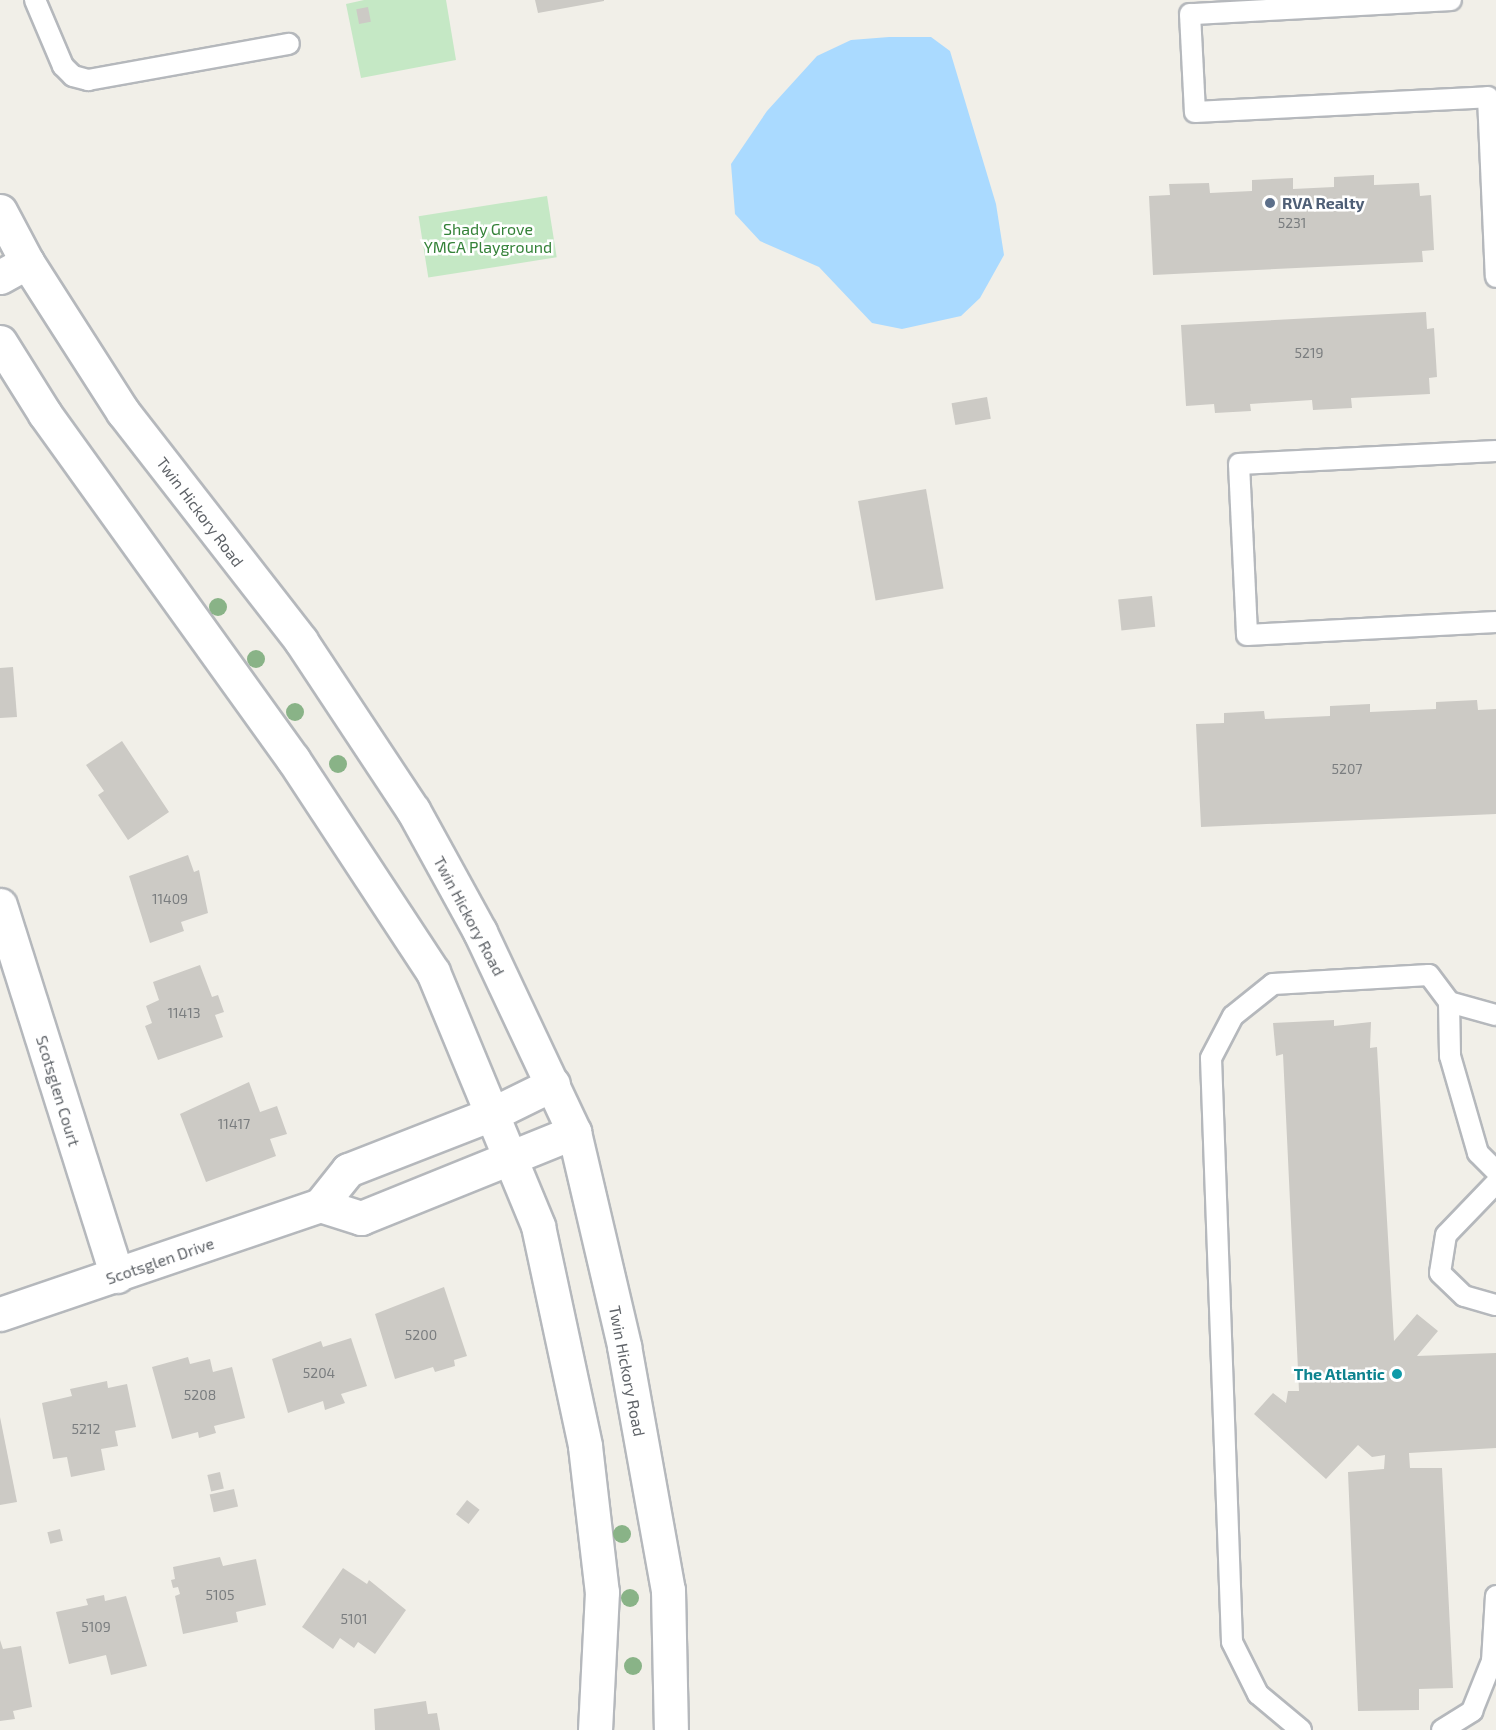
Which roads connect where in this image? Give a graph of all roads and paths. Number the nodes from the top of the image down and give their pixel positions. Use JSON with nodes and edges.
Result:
{"nodes":[{"id":1,"x":35,"y":0,"type":"edge"},
{"id":2,"x":1450,"y":0,"type":"edge"},
{"id":3,"x":289,"y":44,"type":"dead end"},
{"id":4,"x":1492,"y":97,"type":"edge"},
{"id":5,"x":0,"y":211,"type":"edge"},
{"id":6,"x":14,"y":270,"type":"edge"},
{"id":7,"x":1496,"y":277,"type":"edge"},
{"id":8,"x":0,"y":342,"type":"edge"},
{"id":9,"x":1496,"y":451,"type":"edge"},
{"id":10,"x":1496,"y":622,"type":"edge"},
{"id":11,"x":0,"y":906,"type":"edge"},
{"id":12,"x":1449,"y":1002,"type":"junction"},
{"id":13,"x":1496,"y":1015,"type":"edge"},
{"id":14,"x":553,"y":1084,"type":"junction"},
{"id":15,"x":492,"y":1114,"type":"junction"},
{"id":16,"x":574,"y":1132,"type":"junction"},
{"id":17,"x":511,"y":1159,"type":"junction"},
{"id":18,"x":1496,"y":1171,"type":"edge"},
{"id":19,"x":1496,"y":1183,"type":"edge"},
{"id":20,"x":320,"y":1204,"type":"junction"},
{"id":21,"x":117,"y":1276,"type":"junction"},
{"id":22,"x":1496,"y":1305,"type":"edge"},
{"id":23,"x":0,"y":1314,"type":"edge"},
{"id":24,"x":1496,"y":1596,"type":"edge"},
{"id":25,"x":595,"y":1730,"type":"edge"},
{"id":26,"x":671,"y":1730,"type":"edge"},
{"id":27,"x":1301,"y":1730,"type":"edge"},
{"id":28,"x":1443,"y":1730,"type":"edge"}],
"edges":[{"from":1,"to":3,"type":"lane"},
{"from":2,"to":4,"type":"lane"},
{"from":4,"to":7,"type":"lane"},
{"from":5,"to":6,"type":"main road","name":"Twin Hickory Road"},
{"from":6,"to":14,"type":"main road","name":"Twin Hickory Road"},
{"from":8,"to":15,"type":"main road"},
{"from":9,"to":10,"type":"lane"},
{"from":11,"to":21,"type":"main road","name":"Scotsglen Court"},
{"from":12,"to":13,"type":"lane"},
{"from":12,"to":18,"type":"lane"},
{"from":12,"to":27,"type":"lane"},
{"from":14,"to":15,"type":"main road"},
{"from":14,"to":16,"type":"main road","name":"Twin Hickory Road"},
{"from":15,"to":17,"type":"main road"},
{"from":15,"to":20,"type":"main road"},
{"from":16,"to":17,"type":"main road"},
{"from":16,"to":26,"type":"main road","name":"Twin Hickory Road"},
{"from":17,"to":20,"type":"main road"},
{"from":17,"to":25,"type":"main road"},
{"from":19,"to":22,"type":"lane"},
{"from":20,"to":21,"type":"main road","name":"Scotsglen Drive"},
{"from":21,"to":23,"type":"main road","name":"Scotsglen Drive"},
{"from":24,"to":28,"type":"lane"}]}
